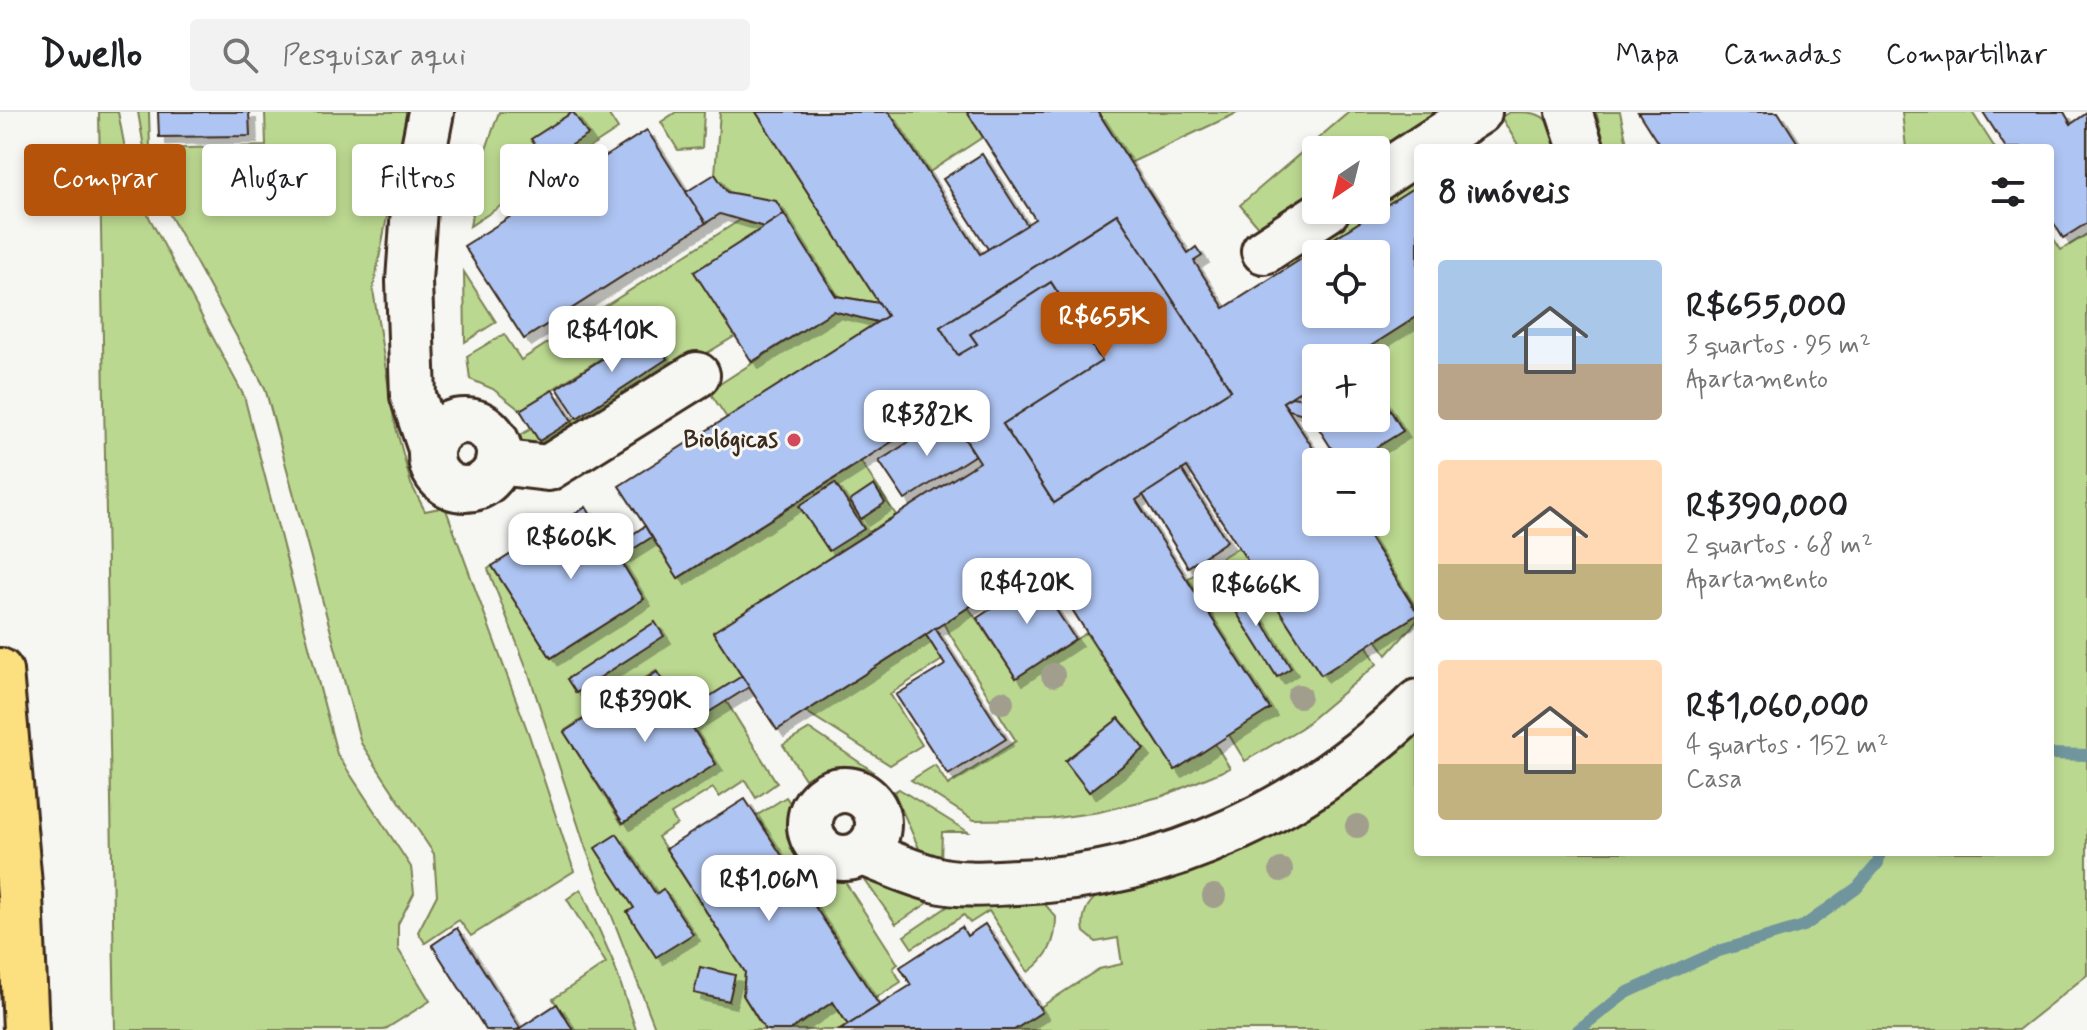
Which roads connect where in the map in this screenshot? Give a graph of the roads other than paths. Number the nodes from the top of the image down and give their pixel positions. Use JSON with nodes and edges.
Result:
{"nodes":[{"id":1,"x":431,"y":112,"type":"edge"},
{"id":2,"x":1479,"y":112,"type":"edge"},
{"id":3,"x":1569,"y":112,"type":"edge"},
{"id":4,"x":1429,"y":144,"type":"edge"},
{"id":5,"x":1580,"y":144,"type":"edge"},
{"id":6,"x":1414,"y":154,"type":"edge"},
{"id":7,"x":1390,"y":170,"type":"edge"},
{"id":8,"x":1305,"y":224,"type":"edge"},
{"id":9,"x":1264,"y":251,"type":"dead end"},
{"id":10,"x":697,"y":375,"type":"dead end"},
{"id":11,"x":0,"y":671,"type":"edge"},
{"id":12,"x":1414,"y":706,"type":"edge"},
{"id":13,"x":864,"y":853,"type":"dead end"},
{"id":14,"x":26,"y":1030,"type":"edge"}],
"edges":[{"from":1,"to":10,"type":"lane"},
{"from":2,"to":4,"type":"lane"},
{"from":3,"to":5,"type":"lane"},
{"from":6,"to":7,"type":"lane"},
{"from":8,"to":9,"type":"lane"},
{"from":11,"to":14,"type":"highway"},
{"from":12,"to":13,"type":"lane"}]}
